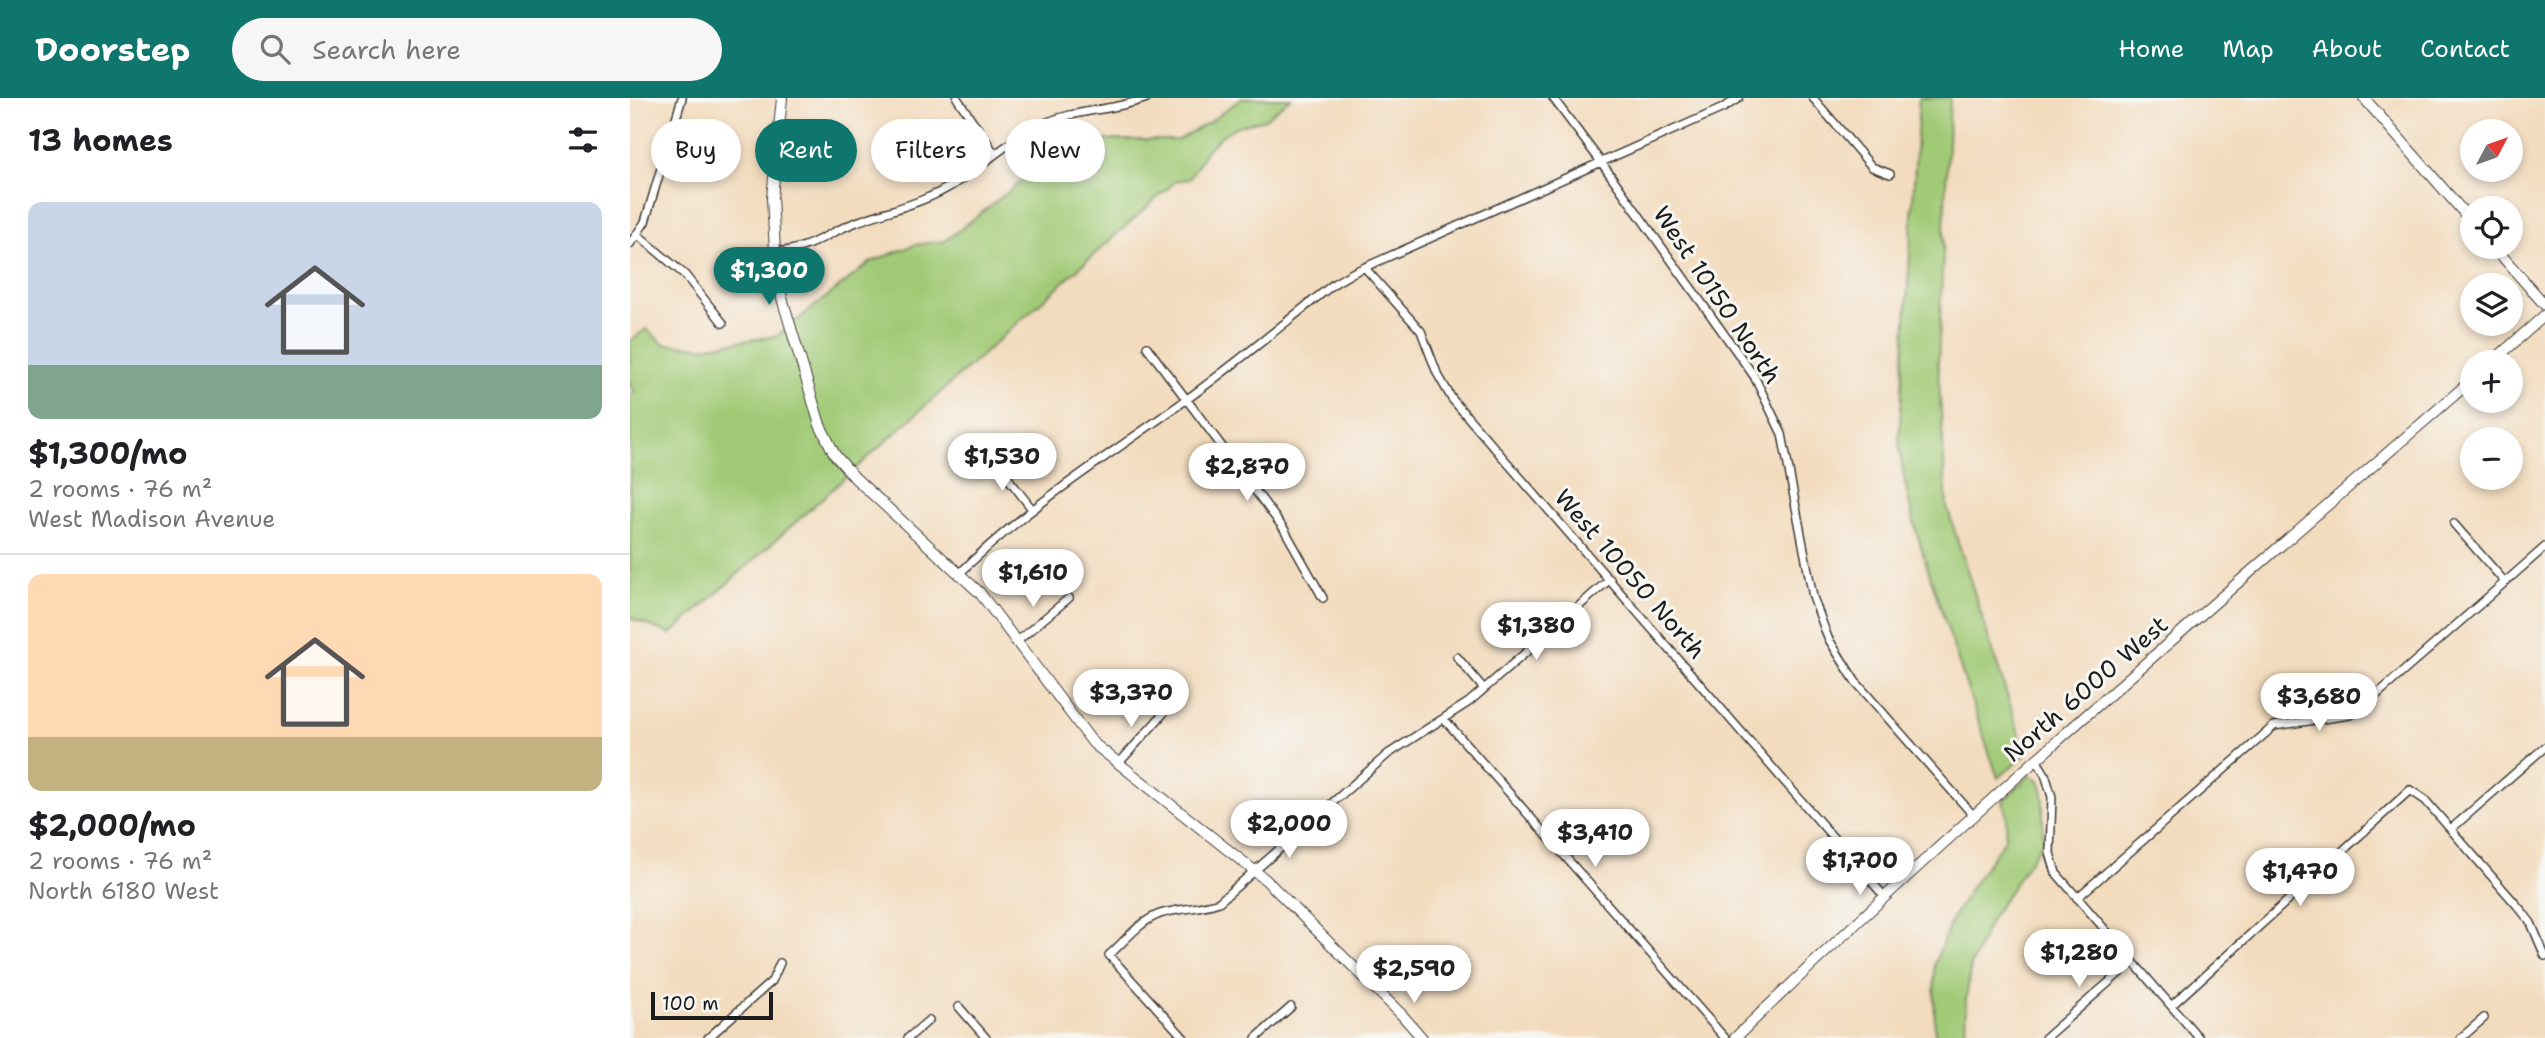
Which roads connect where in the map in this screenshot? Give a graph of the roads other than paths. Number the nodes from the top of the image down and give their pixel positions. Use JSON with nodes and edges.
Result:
{"nodes":[{"id":1,"x":682,"y":98,"type":"edge"},
{"id":2,"x":782,"y":98,"type":"edge"},
{"id":3,"x":957,"y":98,"type":"edge"},
{"id":4,"x":1147,"y":98,"type":"edge"},
{"id":5,"x":1553,"y":98,"type":"edge"},
{"id":6,"x":1739,"y":98,"type":"edge"},
{"id":7,"x":1813,"y":98,"type":"edge"},
{"id":8,"x":2364,"y":98,"type":"edge"},
{"id":9,"x":1115,"y":102,"type":"edge"},
{"id":10,"x":995,"y":154,"type":"junction"},
{"id":11,"x":1601,"y":162,"type":"junction"},
{"id":12,"x":1890,"y":174,"type":"dead end"},
{"id":13,"x":2460,"y":208,"type":"edge"},
{"id":14,"x":638,"y":235,"type":"junction"},
{"id":15,"x":630,"y":244,"type":"edge"},
{"id":16,"x":774,"y":252,"type":"junction"},
{"id":17,"x":2505,"y":259,"type":"edge"},
{"id":18,"x":1365,"y":268,"type":"junction"},
{"id":19,"x":2545,"y":305,"type":"edge"},
{"id":20,"x":2545,"y":315,"type":"edge"},
{"id":21,"x":723,"y":323,"type":"dead end"},
{"id":22,"x":1147,"y":347,"type":"dead end"},
{"id":23,"x":2506,"y":350,"type":"edge"},
{"id":24,"x":2460,"y":390,"type":"edge"},
{"id":25,"x":1187,"y":399,"type":"junction"},
{"id":26,"x":994,"y":460,"type":"dead end"},
{"id":27,"x":1032,"y":509,"type":"junction"},
{"id":28,"x":2454,"y":524,"type":"dead end"},
{"id":29,"x":2545,"y":547,"type":"edge"},
{"id":30,"x":959,"y":574,"type":"junction"},
{"id":31,"x":1610,"y":579,"type":"junction"},
{"id":32,"x":2504,"y":581,"type":"junction"},
{"id":33,"x":1069,"y":598,"type":"dead end"},
{"id":34,"x":1323,"y":598,"type":"dead end"},
{"id":35,"x":1016,"y":642,"type":"junction"},
{"id":36,"x":1458,"y":657,"type":"dead end"},
{"id":37,"x":1484,"y":689,"type":"junction"},
{"id":38,"x":1163,"y":714,"type":"dead end"},
{"id":39,"x":1444,"y":719,"type":"junction"},
{"id":40,"x":2545,"y":747,"type":"edge"},
{"id":41,"x":2037,"y":761,"type":"junction"},
{"id":42,"x":1119,"y":763,"type":"junction"},
{"id":43,"x":1973,"y":816,"type":"junction"},
{"id":44,"x":2451,"y":829,"type":"junction"},
{"id":45,"x":1255,"y":872,"type":"junction"},
{"id":46,"x":1884,"y":895,"type":"junction"},
{"id":47,"x":2077,"y":898,"type":"junction"},
{"id":48,"x":1417,"y":955,"type":"dead end"},
{"id":49,"x":2545,"y":956,"type":"edge"},
{"id":50,"x":2132,"y":962,"type":"junction"},
{"id":51,"x":780,"y":963,"type":"dead end"},
{"id":52,"x":1379,"y":993,"type":"junction"},
{"id":53,"x":2171,"y":1006,"type":"junction"},
{"id":54,"x":959,"y":1007,"type":"dead end"},
{"id":55,"x":1291,"y":1007,"type":"dead end"},
{"id":56,"x":2484,"y":1018,"type":"dead end"},
{"id":57,"x":929,"y":1020,"type":"dead end"},
{"id":58,"x":708,"y":1038,"type":"edge"},
{"id":59,"x":908,"y":1038,"type":"edge"},
{"id":60,"x":986,"y":1038,"type":"edge"},
{"id":61,"x":1184,"y":1038,"type":"edge"},
{"id":62,"x":1256,"y":1038,"type":"edge"},
{"id":63,"x":1422,"y":1038,"type":"edge"},
{"id":64,"x":1725,"y":1038,"type":"edge"},
{"id":65,"x":1735,"y":1038,"type":"edge"},
{"id":66,"x":2045,"y":1038,"type":"edge"},
{"id":67,"x":2199,"y":1038,"type":"edge"},
{"id":68,"x":2462,"y":1038,"type":"edge"}],
"edges":[{"from":1,"to":14,"type":"street"},
{"from":2,"to":16,"type":"street"},
{"from":3,"to":10,"type":"street"},
{"from":4,"to":9,"type":"street"},
{"from":5,"to":11,"type":"street","name":"West 10150 North"},
{"from":6,"to":11,"type":"street"},
{"from":7,"to":12,"type":"street"},
{"from":8,"to":13,"type":"street"},
{"from":9,"to":10,"type":"street"},
{"from":10,"to":16,"type":"street"},
{"from":11,"to":18,"type":"street"},
{"from":11,"to":43,"type":"street","name":"West 10150 North"},
{"from":14,"to":15,"type":"street"},
{"from":14,"to":21,"type":"street"},
{"from":16,"to":30,"type":"street"},
{"from":17,"to":19,"type":"street"},
{"from":18,"to":25,"type":"street"},
{"from":18,"to":31,"type":"street","name":"West 10050 North"},
{"from":20,"to":23,"type":"street"},
{"from":22,"to":25,"type":"street"},
{"from":24,"to":41,"type":"street","name":"North 6000 West"},
{"from":25,"to":27,"type":"street"},
{"from":25,"to":34,"type":"street"},
{"from":26,"to":27,"type":"street"},
{"from":27,"to":30,"type":"street"},
{"from":28,"to":32,"type":"street"},
{"from":29,"to":32,"type":"street"},
{"from":30,"to":35,"type":"street"},
{"from":31,"to":37,"type":"street"},
{"from":31,"to":46,"type":"street","name":"West 10050 North"},
{"from":32,"to":47,"type":"street"},
{"from":33,"to":35,"type":"street"},
{"from":35,"to":42,"type":"street"},
{"from":36,"to":37,"type":"street"},
{"from":37,"to":39,"type":"street"},
{"from":38,"to":42,"type":"street"},
{"from":39,"to":45,"type":"street"},
{"from":39,"to":64,"type":"street"},
{"from":40,"to":44,"type":"street"},
{"from":41,"to":43,"type":"street","name":"North 6000 West"},
{"from":41,"to":47,"type":"street"},
{"from":42,"to":45,"type":"street"},
{"from":43,"to":46,"type":"street","name":"North 6000 West"},
{"from":44,"to":49,"type":"street"},
{"from":44,"to":53,"type":"street"},
{"from":45,"to":52,"type":"street"},
{"from":45,"to":61,"type":"street"},
{"from":46,"to":65,"type":"street","name":"North 6000 West"},
{"from":47,"to":50,"type":"street"},
{"from":48,"to":52,"type":"street"},
{"from":50,"to":53,"type":"street"},
{"from":50,"to":66,"type":"street"},
{"from":51,"to":58,"type":"street"},
{"from":52,"to":63,"type":"street"},
{"from":53,"to":67,"type":"street"},
{"from":54,"to":60,"type":"street"},
{"from":55,"to":62,"type":"street"},
{"from":56,"to":68,"type":"street"},
{"from":57,"to":59,"type":"street"}]}
